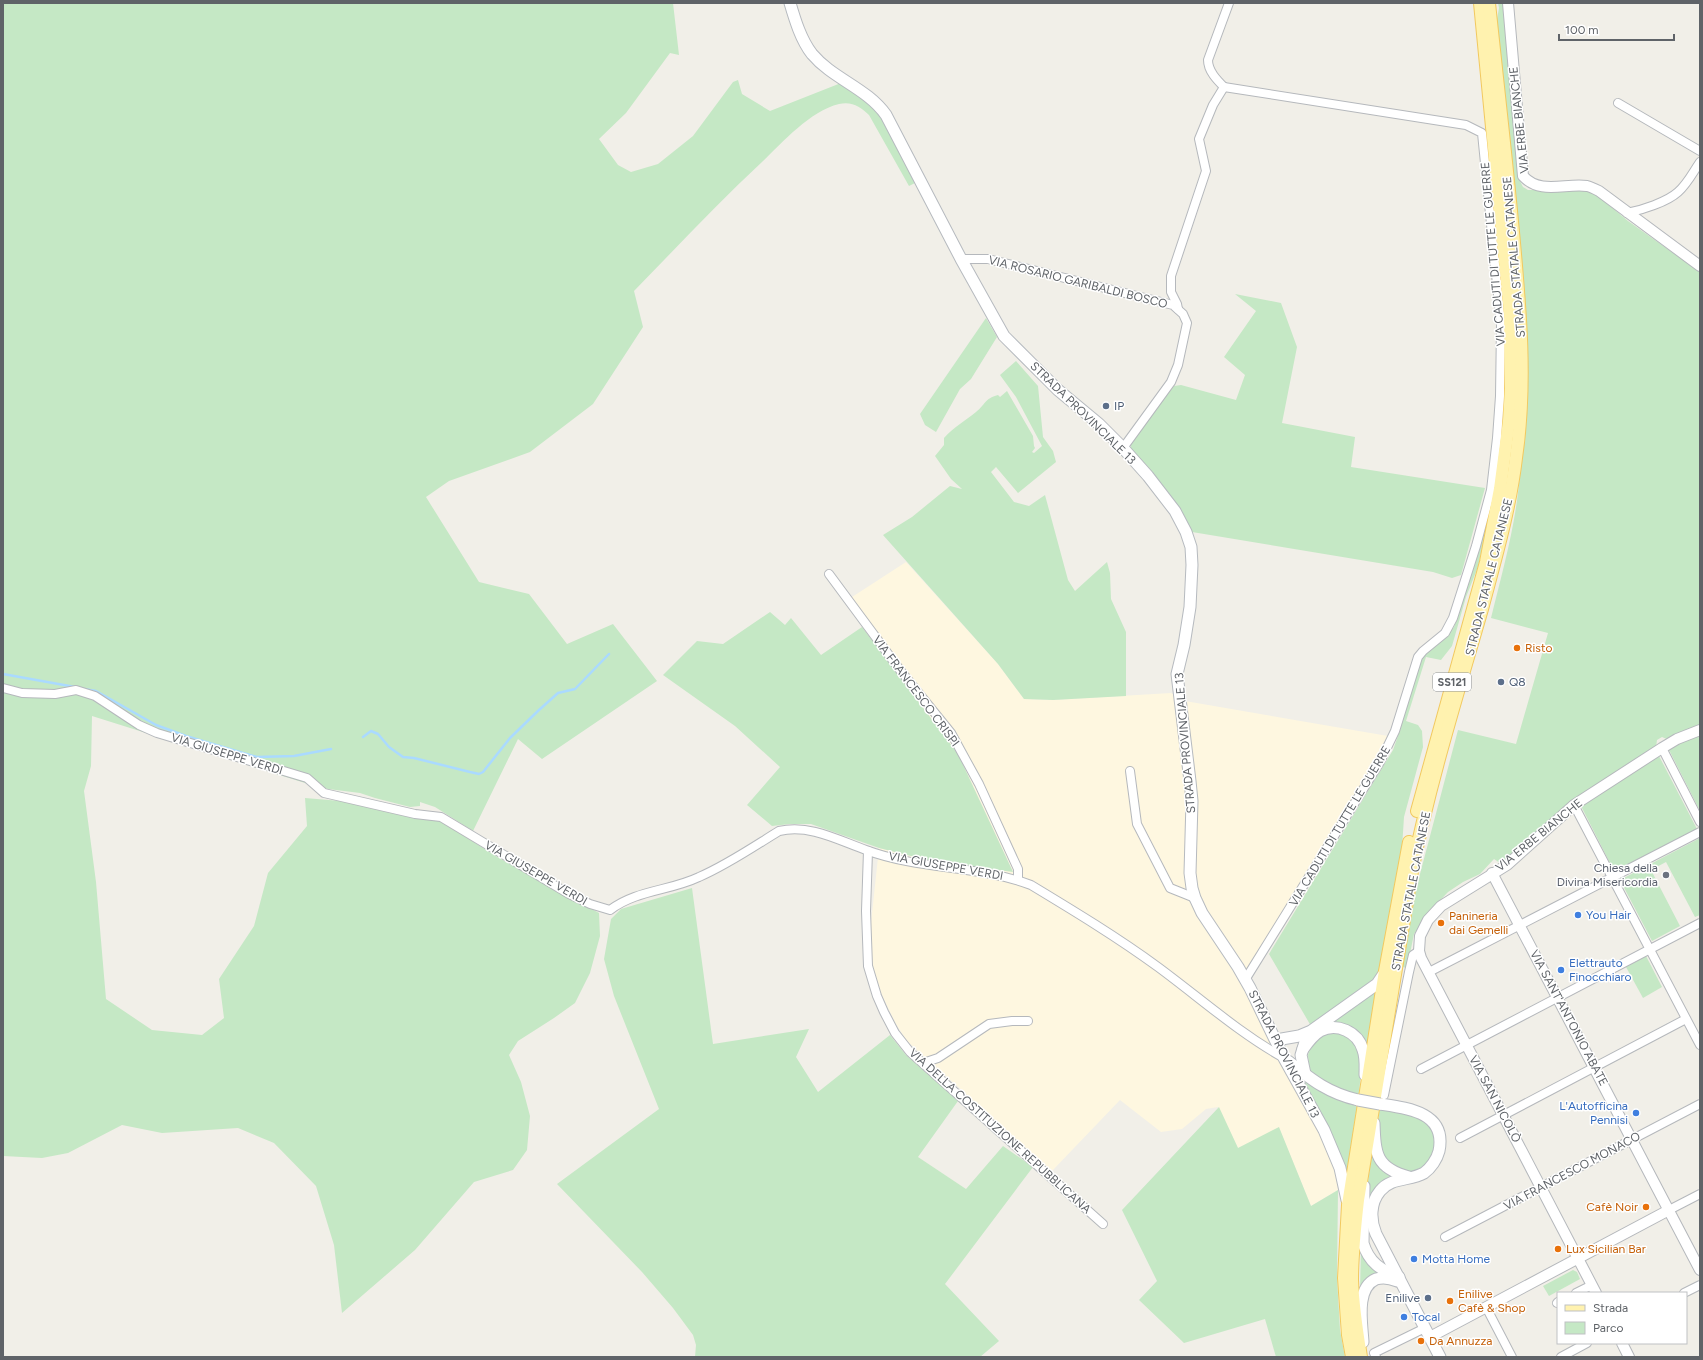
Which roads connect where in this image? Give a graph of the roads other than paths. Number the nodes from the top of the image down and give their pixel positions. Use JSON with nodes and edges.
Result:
{"nodes":[{"id":1,"x":790,"y":3,"type":"edge"},
{"id":2,"x":1229,"y":3,"type":"edge"},
{"id":3,"x":1479,"y":3,"type":"edge"},
{"id":4,"x":1489,"y":3,"type":"edge"},
{"id":5,"x":1508,"y":3,"type":"edge"},
{"id":6,"x":1224,"y":87,"type":"junction"},
{"id":7,"x":1618,"y":103,"type":"dead end"},
{"id":8,"x":1700,"y":152,"type":"edge"},
{"id":9,"x":1700,"y":162,"type":"edge"},
{"id":10,"x":1627,"y":213,"type":"junction"},
{"id":11,"x":961,"y":259,"type":"junction"},
{"id":12,"x":1700,"y":266,"type":"edge"},
{"id":13,"x":1178,"y":310,"type":"junction"},
{"id":14,"x":1123,"y":448,"type":"junction"},
{"id":15,"x":830,"y":574,"type":"dead end"},
{"id":16,"x":3,"y":688,"type":"edge"},
{"id":17,"x":1700,"y":730,"type":"edge"},
{"id":18,"x":1662,"y":748,"type":"junction"},
{"id":19,"x":1130,"y":771,"type":"dead end"},
{"id":20,"x":1574,"y":805,"type":"junction"},
{"id":21,"x":1700,"y":822,"type":"edge"},
{"id":22,"x":1700,"y":832,"type":"edge"},
{"id":23,"x":868,"y":851,"type":"junction"},
{"id":24,"x":1492,"y":873,"type":"junction"},
{"id":25,"x":1613,"y":878,"type":"junction"},
{"id":26,"x":1018,"y":880,"type":"junction"},
{"id":27,"x":1194,"y":898,"type":"junction"},
{"id":28,"x":1700,"y":923,"type":"edge"},
{"id":29,"x":1520,"y":925,"type":"junction"},
{"id":30,"x":1649,"y":949,"type":"junction"},
{"id":31,"x":1419,"y":951,"type":"junction"},
{"id":32,"x":1386,"y":971,"type":"junction"},
{"id":33,"x":1428,"y":972,"type":"junction"},
{"id":34,"x":1245,"y":980,"type":"junction"},
{"id":35,"x":1557,"y":997,"type":"junction"},
{"id":36,"x":1686,"y":1019,"type":"junction"},
{"id":37,"x":1028,"y":1021,"type":"dead end"},
{"id":38,"x":1311,"y":1031,"type":"junction"},
{"id":39,"x":1276,"y":1040,"type":"junction"},
{"id":40,"x":1466,"y":1045,"type":"junction"},
{"id":41,"x":1262,"y":1046,"type":"junction"},
{"id":42,"x":1700,"y":1046,"type":"edge"},
{"id":43,"x":1303,"y":1049,"type":"junction"},
{"id":44,"x":1284,"y":1058,"type":"junction"},
{"id":45,"x":923,"y":1064,"type":"junction"},
{"id":46,"x":1594,"y":1067,"type":"junction"},
{"id":47,"x":1421,"y":1069,"type":"dead end"},
{"id":48,"x":1305,"y":1074,"type":"junction"},
{"id":49,"x":1372,"y":1100,"type":"junction"},
{"id":50,"x":1700,"y":1104,"type":"edge"},
{"id":51,"x":1503,"y":1115,"type":"junction"},
{"id":52,"x":1460,"y":1138,"type":"dead end"},
{"id":53,"x":1632,"y":1139,"type":"junction"},
{"id":54,"x":1365,"y":1163,"type":"junction"},
{"id":55,"x":1410,"y":1178,"type":"junction"},
{"id":56,"x":1541,"y":1187,"type":"junction"},
{"id":57,"x":1700,"y":1194,"type":"edge"},
{"id":58,"x":1348,"y":1205,"type":"junction"},
{"id":59,"x":1669,"y":1210,"type":"junction"},
{"id":60,"x":1103,"y":1224,"type":"dead end"},
{"id":61,"x":1445,"y":1237,"type":"dead end"},
{"id":62,"x":1578,"y":1258,"type":"junction"},
{"id":63,"x":1700,"y":1270,"type":"edge"},
{"id":64,"x":1399,"y":1280,"type":"junction"},
{"id":65,"x":1700,"y":1285,"type":"edge"},
{"id":66,"x":1594,"y":1289,"type":"edge"},
{"id":67,"x":1580,"y":1292,"type":"edge"},
{"id":68,"x":1686,"y":1292,"type":"edge"},
{"id":69,"x":1486,"y":1307,"type":"junction"},
{"id":70,"x":1428,"y":1332,"type":"junction"},
{"id":71,"x":1586,"y":1344,"type":"edge"},
{"id":72,"x":1622,"y":1344,"type":"edge"},
{"id":73,"x":1375,"y":1355,"type":"edge"},
{"id":74,"x":1352,"y":1357,"type":"edge"},
{"id":75,"x":1362,"y":1357,"type":"edge"},
{"id":76,"x":1440,"y":1357,"type":"edge"},
{"id":77,"x":1512,"y":1357,"type":"edge"},
{"id":78,"x":1561,"y":1357,"type":"edge"},
{"id":79,"x":1629,"y":1357,"type":"edge"}],
"edges":[{"from":1,"to":11,"type":"main road","name":"STRADA PROVINCIALE 13"},
{"from":2,"to":6,"type":"street"},
{"from":3,"to":32,"type":"main road","name":"STRADA STATALE CATANESE","number":"SS121"},
{"from":4,"to":49,"type":"main road","name":"STRADA STATALE CATANESE","number":"SS121"},
{"from":5,"to":10,"type":"street","name":"VIA ERBE BIANCHE"},
{"from":6,"to":13,"type":"street"},
{"from":6,"to":34,"type":"street","name":"VIA CADUTI DI TUTTE LE GUERRE"},
{"from":7,"to":8,"type":"street"},
{"from":9,"to":10,"type":"street"},
{"from":10,"to":12,"type":"street","name":"VIA ERBE BIANCHE"},
{"from":11,"to":13,"type":"street","name":"VIA ROSARIO GARIBALDI BOSCO"},
{"from":11,"to":14,"type":"main road","name":"STRADA PROVINCIALE 13"},
{"from":13,"to":14,"type":"street","name":"VIA ROSARIO GARIBALDI BOSCO"},
{"from":14,"to":27,"type":"main road","name":"STRADA PROVINCIALE 13"},
{"from":15,"to":26,"type":"street","name":"VIA FRANCESCO CRISPI"},
{"from":16,"to":23,"type":"street","name":"VIA GIUSEPPE VERDI"},
{"from":17,"to":18,"type":"street","name":"VIA ERBE BIANCHE"},
{"from":18,"to":20,"type":"street","name":"VIA ERBE BIANCHE"},
{"from":18,"to":21,"type":"street"},
{"from":19,"to":27,"type":"street"},
{"from":20,"to":24,"type":"street","name":"VIA ERBE BIANCHE"},
{"from":20,"to":25,"type":"street"},
{"from":22,"to":25,"type":"street"},
{"from":23,"to":26,"type":"street","name":"VIA GIUSEPPE VERDI"},
{"from":23,"to":45,"type":"street","name":"VIA DELLA COSTITUZIONE REPUBBLICANA"},
{"from":24,"to":29,"type":"street","name":"VIA SANT'ANTONIO ABATE"},
{"from":24,"to":31,"type":"street","name":"VIA ERBE BIANCHE"},
{"from":25,"to":29,"type":"street"},
{"from":25,"to":30,"type":"street"},
{"from":26,"to":41,"type":"street","name":"VIA GIUSEPPE VERDI"},
{"from":27,"to":34,"type":"main road","name":"STRADA PROVINCIALE 13"},
{"from":28,"to":30,"type":"street"},
{"from":29,"to":33,"type":"street"},
{"from":29,"to":35,"type":"street","name":"VIA SANT'ANTONIO ABATE"},
{"from":30,"to":35,"type":"street"},
{"from":30,"to":36,"type":"street"},
{"from":31,"to":33,"type":"street","name":"VIA SAN NICOLÒ"},
{"from":31,"to":49,"type":"street"},
{"from":32,"to":38,"type":"main road"},
{"from":32,"to":49,"type":"main road","name":"STRADA STATALE CATANESE","number":"SS121"},
{"from":33,"to":40,"type":"street","name":"VIA SAN NICOLÒ"},
{"from":34,"to":39,"type":"main road","name":"STRADA PROVINCIALE 13"},
{"from":35,"to":40,"type":"street"},
{"from":35,"to":46,"type":"street","name":"VIA SANT'ANTONIO ABATE"},
{"from":36,"to":42,"type":"street"},
{"from":36,"to":46,"type":"street"},
{"from":37,"to":45,"type":"street"},
{"from":38,"to":39,"type":"main road"},
{"from":38,"to":43,"type":"main road"},
{"from":39,"to":41,"type":"street"},
{"from":39,"to":44,"type":"main road","name":"STRADA PROVINCIALE 13"},
{"from":40,"to":47,"type":"street"},
{"from":40,"to":51,"type":"street","name":"VIA SAN NICOLÒ"},
{"from":41,"to":44,"type":"street","name":"VIA GIUSEPPE VERDI"},
{"from":43,"to":48,"type":"main road"},
{"from":43,"to":49,"type":"main road"},
{"from":44,"to":48,"type":"main road"},
{"from":44,"to":58,"type":"main road","name":"STRADA PROVINCIALE 13"},
{"from":45,"to":60,"type":"street","name":"VIA DELLA COSTITUZIONE REPUBBLICANA"},
{"from":46,"to":51,"type":"street"},
{"from":46,"to":53,"type":"street","name":"VIA SANT'ANTONIO ABATE"},
{"from":48,"to":49,"type":"main road"},
{"from":49,"to":54,"type":"main road","name":"STRADA STATALE CATANESE","number":"SS121"},
{"from":49,"to":55,"type":"main road"},
{"from":49,"to":55,"type":"main road"},
{"from":49,"to":58,"type":"main road","name":"STRADA STATALE CATANESE","number":"SS121"},
{"from":50,"to":53,"type":"street","name":"VIA FRANCESCO MONACO"},
{"from":51,"to":52,"type":"street"},
{"from":51,"to":56,"type":"street","name":"VIA SAN NICOLÒ"},
{"from":53,"to":56,"type":"street","name":"VIA FRANCESCO MONACO"},
{"from":53,"to":59,"type":"street","name":"VIA SANT'ANTONIO ABATE"},
{"from":54,"to":64,"type":"main road"},
{"from":54,"to":75,"type":"main road","name":"STRADA STATALE CATANESE","number":"SS121"},
{"from":55,"to":64,"type":"main road"},
{"from":56,"to":61,"type":"street","name":"VIA FRANCESCO MONACO"},
{"from":56,"to":62,"type":"street","name":"VIA SAN NICOLÒ"},
{"from":57,"to":59,"type":"street"},
{"from":58,"to":74,"type":"main road","name":"STRADA STATALE CATANESE","number":"SS121"},
{"from":59,"to":62,"type":"street"},
{"from":59,"to":63,"type":"street","name":"VIA SANT'ANTONIO ABATE"},
{"from":62,"to":66,"type":"street","name":"VIA SAN NICOLÒ"},
{"from":62,"to":69,"type":"street"},
{"from":64,"to":70,"type":"main road"},
{"from":64,"to":75,"type":"main road"},
{"from":65,"to":68,"type":"street"},
{"from":66,"to":67,"type":"street"},
{"from":69,"to":70,"type":"street"},
{"from":69,"to":77,"type":"street"},
{"from":70,"to":73,"type":"street"},
{"from":70,"to":76,"type":"main road"},
{"from":71,"to":78,"type":"street"},
{"from":72,"to":79,"type":"street"}]}
